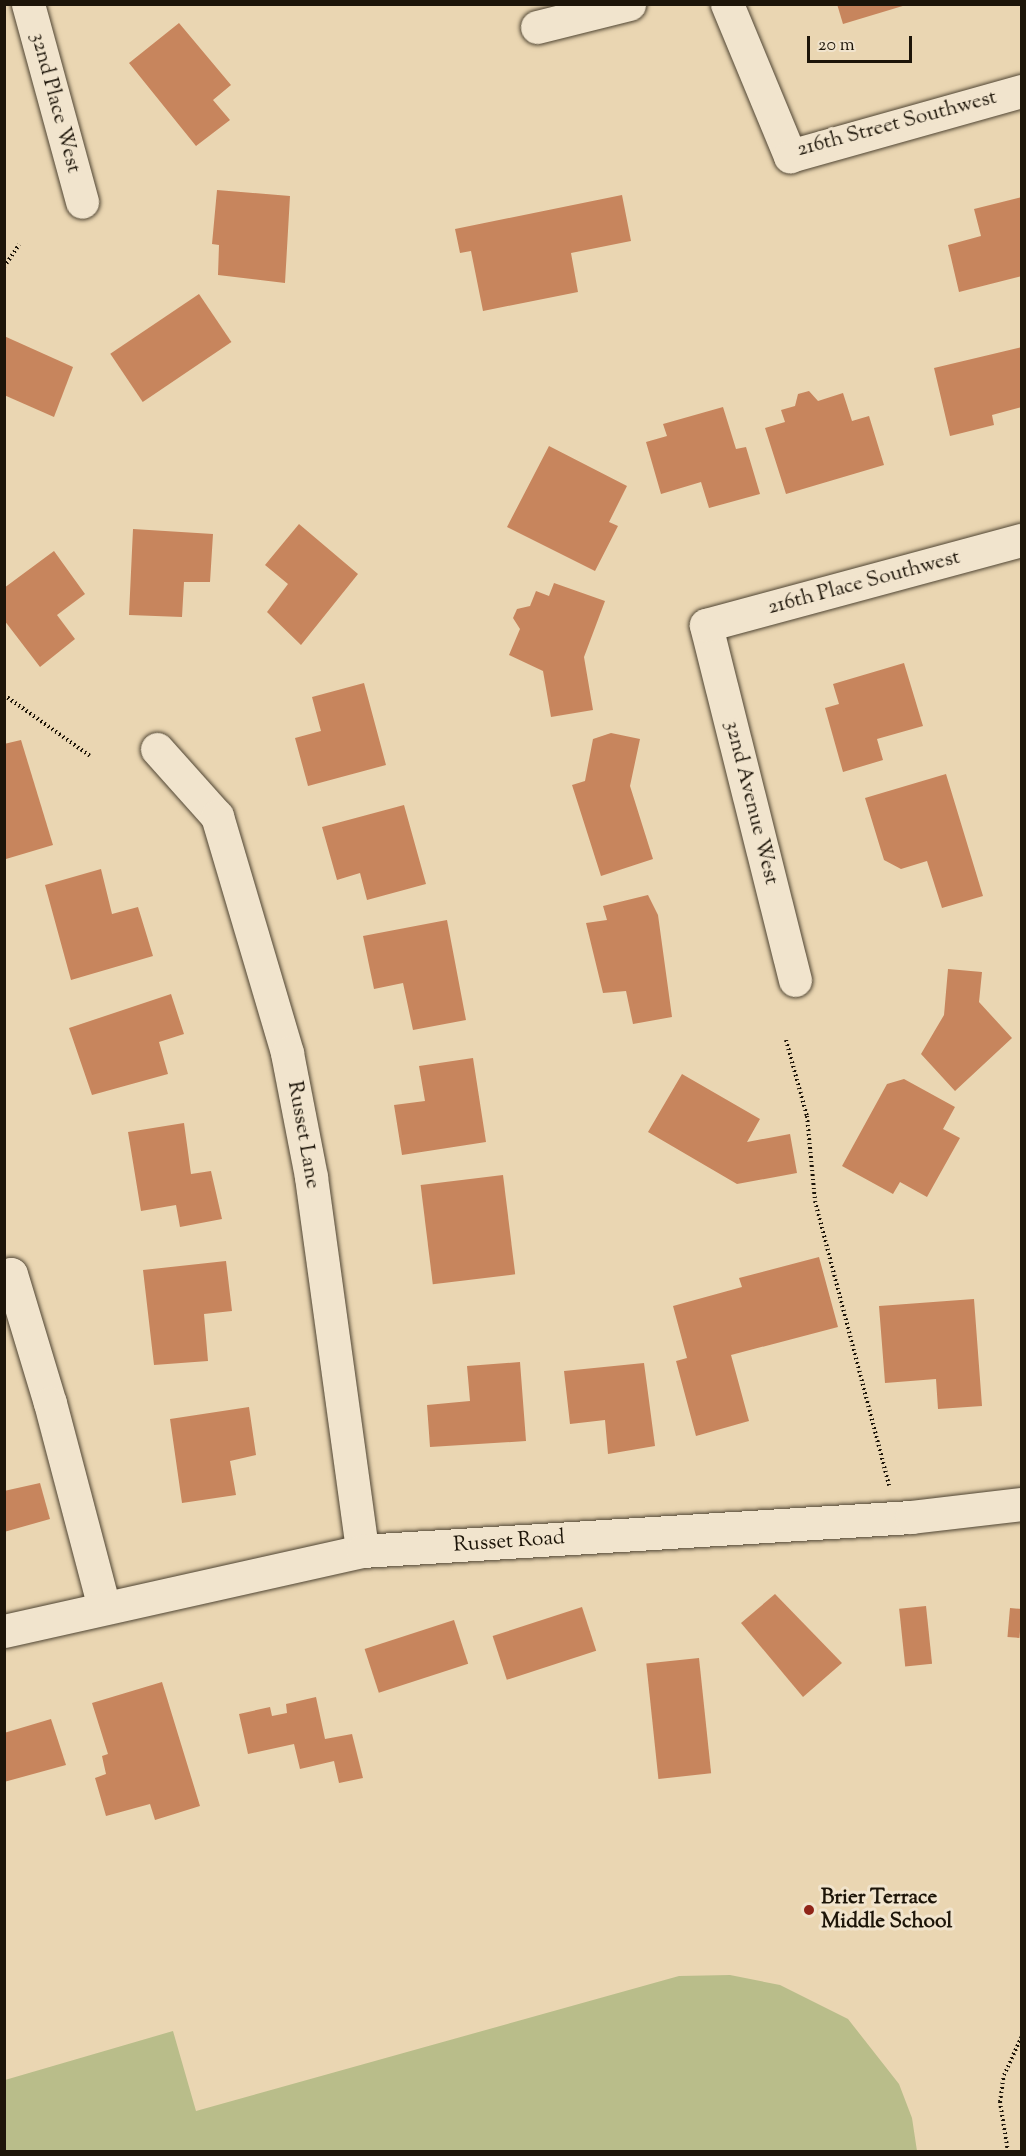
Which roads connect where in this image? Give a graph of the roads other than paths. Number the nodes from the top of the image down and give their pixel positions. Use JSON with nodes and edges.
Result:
{"nodes":[{"id":1,"x":28,"y":4,"type":"edge"},
{"id":2,"x":629,"y":4,"type":"edge"},
{"id":3,"x":727,"y":4,"type":"edge"},
{"id":4,"x":537,"y":27,"type":"dead end"},
{"id":5,"x":1022,"y":91,"type":"edge"},
{"id":6,"x":82,"y":202,"type":"dead end"},
{"id":7,"x":1022,"y":540,"type":"edge"},
{"id":8,"x":706,"y":625,"type":"joint"},
{"id":9,"x":157,"y":749,"type":"dead end"},
{"id":10,"x":795,"y":980,"type":"dead end"},
{"id":11,"x":4,"y":1276,"type":"edge"},
{"id":12,"x":1022,"y":1504,"type":"edge"},
{"id":13,"x":362,"y":1551,"type":"junction"},
{"id":14,"x":104,"y":1607,"type":"junction"},
{"id":15,"x":4,"y":1631,"type":"edge"}],
"edges":[{"from":1,"to":6,"type":"street","name":"32nd Place West"},
{"from":2,"to":4,"type":"street"},
{"from":3,"to":5,"type":"street","name":"216th Street Southwest"},
{"from":7,"to":8,"type":"street","name":"216th Place Southwest"},
{"from":8,"to":10,"type":"street","name":"32nd Avenue West"},
{"from":9,"to":13,"type":"street","name":"Russet Lane"},
{"from":11,"to":14,"type":"street"},
{"from":12,"to":13,"type":"street","name":"Russet Road"},
{"from":13,"to":14,"type":"street","name":"Russet Road"},
{"from":14,"to":15,"type":"street","name":"Russet Road"}]}
